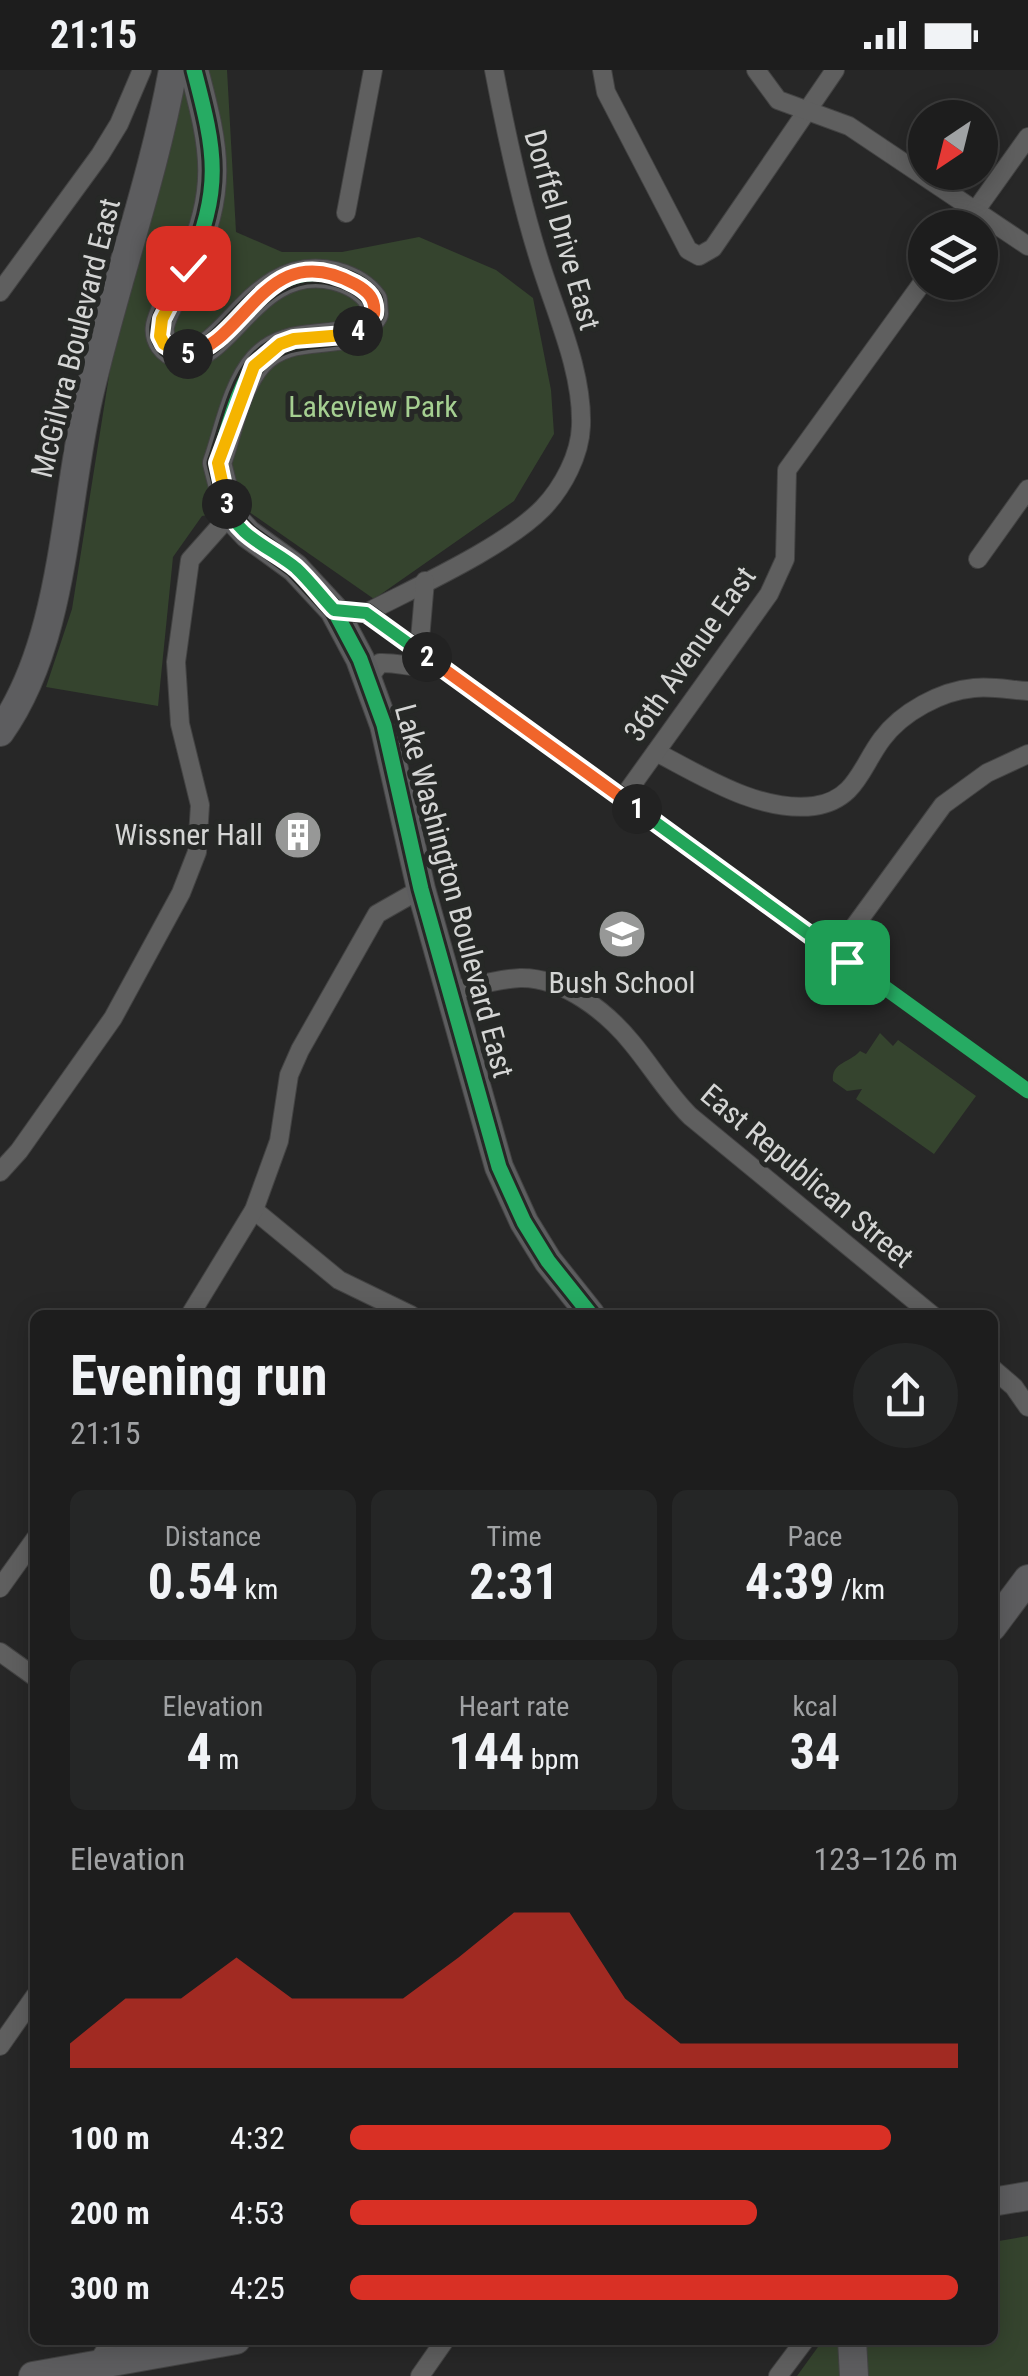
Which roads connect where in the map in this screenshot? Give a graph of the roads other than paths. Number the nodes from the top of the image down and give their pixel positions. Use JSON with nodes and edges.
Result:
{"nodes":[{"id":1,"x":142,"y":70,"type":"edge"},
{"id":2,"x":173,"y":70,"type":"edge"},
{"id":3,"x":194,"y":70,"type":"edge"},
{"id":4,"x":373,"y":70,"type":"edge"},
{"id":5,"x":494,"y":70,"type":"edge"},
{"id":6,"x":602,"y":70,"type":"edge"},
{"id":7,"x":756,"y":70,"type":"edge"},
{"id":8,"x":835,"y":70,"type":"edge"},
{"id":9,"x":806,"y":111,"type":"junction"},
{"id":10,"x":1028,"y":137,"type":"edge"},
{"id":11,"x":976,"y":210,"type":"joint"},
{"id":12,"x":346,"y":214,"type":"dead end"},
{"id":13,"x":998,"y":225,"type":"edge"},
{"id":14,"x":1028,"y":246,"type":"edge"},
{"id":15,"x":0,"y":292,"type":"edge"},
{"id":16,"x":910,"y":300,"type":"edge"},
{"id":17,"x":1028,"y":490,"type":"edge"},
{"id":18,"x":230,"y":515,"type":"junction"},
{"id":19,"x":978,"y":560,"type":"dead end"},
{"id":20,"x":425,"y":581,"type":"junction"},
{"id":21,"x":334,"y":610,"type":"junction"},
{"id":22,"x":366,"y":613,"type":"junction"},
{"id":23,"x":419,"y":651,"type":"junction"},
{"id":24,"x":440,"y":666,"type":"junction"},
{"id":25,"x":368,"y":679,"type":"junction"},
{"id":26,"x":1028,"y":691,"type":"edge"},
{"id":27,"x":0,"y":732,"type":"edge"},
{"id":28,"x":656,"y":752,"type":"junction"},
{"id":29,"x":1028,"y":754,"type":"edge"},
{"id":30,"x":622,"y":800,"type":"junction"},
{"id":31,"x":421,"y":890,"type":"junction"},
{"id":32,"x":835,"y":953,"type":"junction"},
{"id":33,"x":452,"y":991,"type":"junction"},
{"id":34,"x":1028,"y":1091,"type":"edge"},
{"id":35,"x":0,"y":1172,"type":"edge"},
{"id":36,"x":254,"y":1210,"type":"junction"},
{"id":37,"x":193,"y":1310,"type":"edge"},
{"id":38,"x":401,"y":1310,"type":"edge"},
{"id":39,"x":587,"y":1310,"type":"edge"},
{"id":40,"x":926,"y":1310,"type":"edge"},
{"id":41,"x":998,"y":1373,"type":"edge"},
{"id":42,"x":1028,"y":1407,"type":"edge"},
{"id":43,"x":30,"y":1546,"type":"edge"},
{"id":44,"x":1028,"y":1579,"type":"edge"},
{"id":45,"x":0,"y":1588,"type":"edge"},
{"id":46,"x":998,"y":1619,"type":"edge"},
{"id":47,"x":0,"y":1652,"type":"edge"},
{"id":48,"x":30,"y":1673,"type":"edge"},
{"id":49,"x":30,"y":2003,"type":"edge"},
{"id":50,"x":0,"y":2046,"type":"edge"},
{"id":51,"x":1028,"y":2196,"type":"edge"},
{"id":52,"x":998,"y":2201,"type":"edge"},
{"id":53,"x":108,"y":2345,"type":"edge"},
{"id":54,"x":212,"y":2345,"type":"edge"},
{"id":55,"x":442,"y":2345,"type":"edge"},
{"id":56,"x":802,"y":2345,"type":"edge"},
{"id":57,"x":852,"y":2345,"type":"edge"},
{"id":58,"x":91,"y":2370,"type":"edge"},
{"id":59,"x":33,"y":2376,"type":"edge"},
{"id":60,"x":420,"y":2376,"type":"edge"},
{"id":61,"x":778,"y":2376,"type":"edge"},
{"id":62,"x":854,"y":2376,"type":"edge"}],
"edges":[{"from":1,"to":15,"type":"street"},
{"from":2,"to":27,"type":"main road","name":"McGilvra Boulevard East"},
{"from":3,"to":18,"type":"main road"},
{"from":4,"to":12,"type":"street"},
{"from":5,"to":20,"type":"street","name":"Dorffel Drive East"},
{"from":6,"to":9,"type":"street"},
{"from":7,"to":9,"type":"street"},
{"from":8,"to":9,"type":"street"},
{"from":9,"to":11,"type":"street"},
{"from":10,"to":11,"type":"street"},
{"from":13,"to":14,"type":"street"},
{"from":16,"to":28,"type":"street","name":"36th Avenue East"},
{"from":17,"to":19,"type":"street"},
{"from":18,"to":21,"type":"main road","name":"Lake Washington Boulevard East"},
{"from":18,"to":35,"type":"street"},
{"from":20,"to":22,"type":"street","name":"Dorffel Drive East"},
{"from":20,"to":23,"type":"street"},
{"from":21,"to":22,"type":"street"},
{"from":21,"to":25,"type":"main road","name":"Lake Washington Boulevard East"},
{"from":22,"to":23,"type":"street"},
{"from":23,"to":24,"type":"street"},
{"from":24,"to":25,"type":"street"},
{"from":24,"to":30,"type":"street"},
{"from":25,"to":31,"type":"main road","name":"Lake Washington Boulevard East"},
{"from":26,"to":28,"type":"street"},
{"from":28,"to":30,"type":"street","name":"36th Avenue East"},
{"from":29,"to":32,"type":"street"},
{"from":30,"to":32,"type":"street"},
{"from":31,"to":33,"type":"main road","name":"Lake Washington Boulevard East"},
{"from":31,"to":36,"type":"street"},
{"from":32,"to":34,"type":"street"},
{"from":33,"to":39,"type":"main road","name":"Lake Washington Boulevard East"},
{"from":33,"to":40,"type":"street","name":"East Republican Street"},
{"from":36,"to":37,"type":"street"},
{"from":36,"to":38,"type":"street"},
{"from":41,"to":42,"type":"street"},
{"from":43,"to":45,"type":"street"},
{"from":44,"to":46,"type":"main road"},
{"from":47,"to":48,"type":"street"},
{"from":49,"to":50,"type":"street"},
{"from":51,"to":52,"type":"main road"},
{"from":53,"to":58,"type":"street"},
{"from":54,"to":58,"type":"main road"},
{"from":55,"to":60,"type":"street"},
{"from":56,"to":61,"type":"street"},
{"from":57,"to":62,"type":"main road"},
{"from":58,"to":59,"type":"main road"}]}
